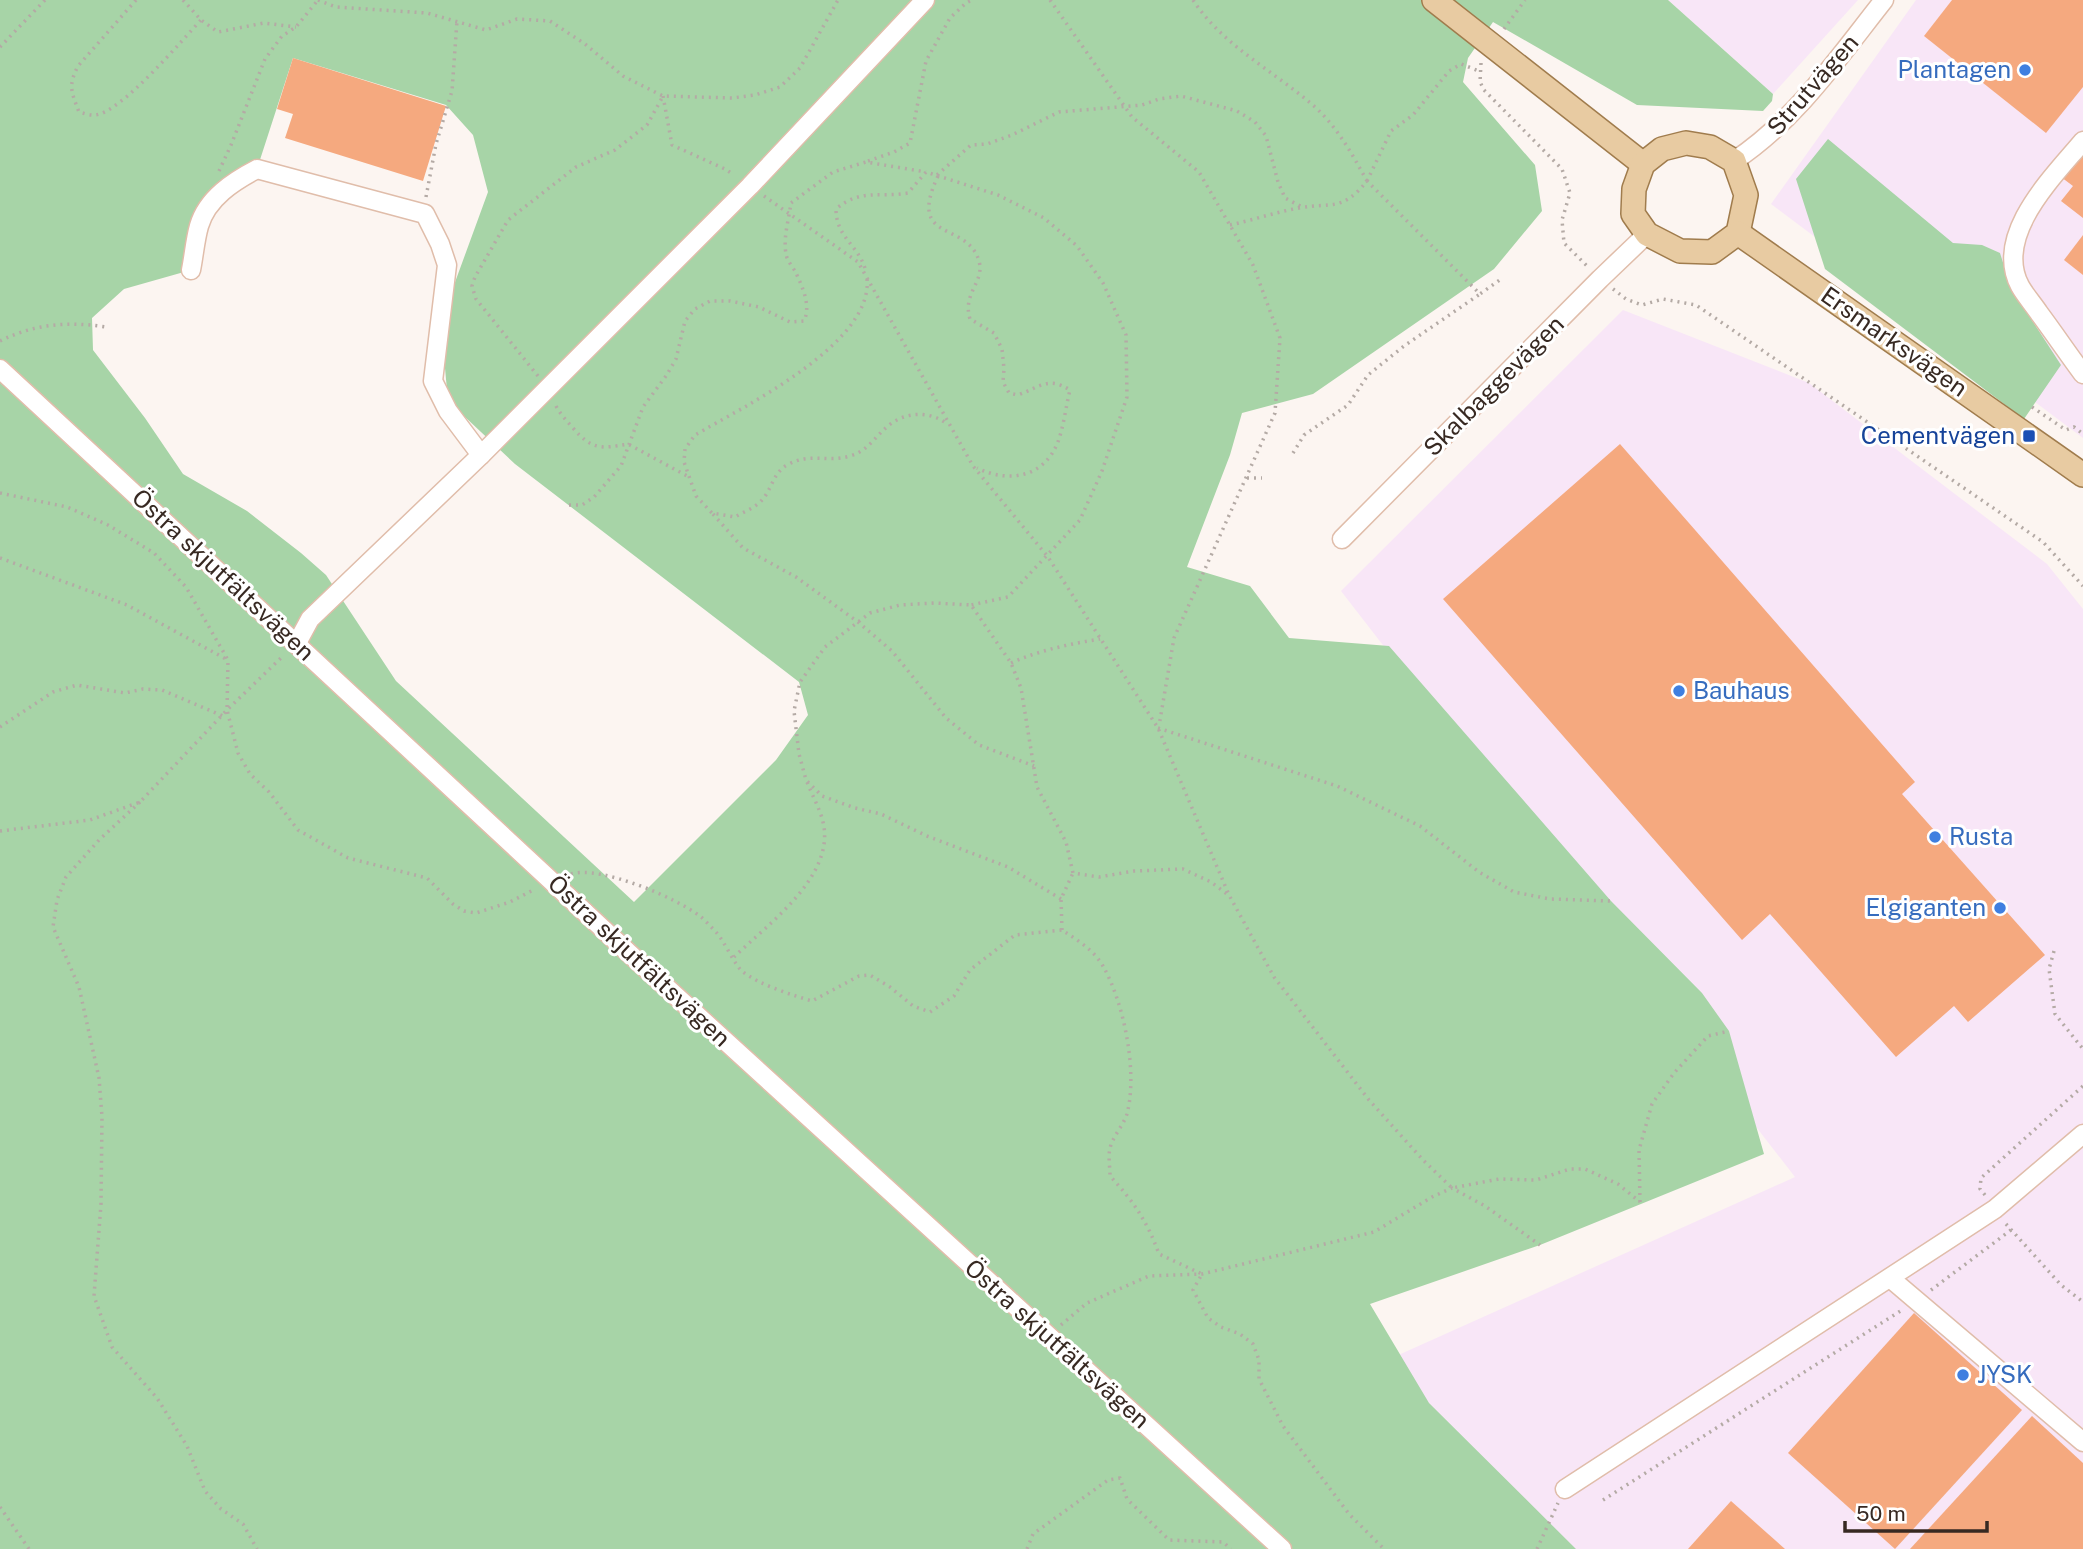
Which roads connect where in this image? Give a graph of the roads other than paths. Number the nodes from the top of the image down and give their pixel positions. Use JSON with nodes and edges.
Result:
{"nodes":[{"id":1,"x":925,"y":0,"type":"edge"},
{"id":2,"x":1434,"y":0,"type":"edge"},
{"id":3,"x":1884,"y":0,"type":"edge"},
{"id":4,"x":2083,"y":141,"type":"edge"},
{"id":5,"x":1734,"y":161,"type":"junction"},
{"id":6,"x":1643,"y":164,"type":"junction"},
{"id":7,"x":1738,"y":233,"type":"junction"},
{"id":8,"x":1647,"y":234,"type":"junction"},
{"id":9,"x":191,"y":270,"type":"dead end"},
{"id":10,"x":0,"y":369,"type":"edge"},
{"id":11,"x":2083,"y":374,"type":"edge"},
{"id":12,"x":481,"y":455,"type":"junction"},
{"id":13,"x":2083,"y":475,"type":"edge"},
{"id":14,"x":1342,"y":539,"type":"dead end"},
{"id":15,"x":297,"y":643,"type":"junction"},
{"id":16,"x":2083,"y":1134,"type":"edge"},
{"id":17,"x":1891,"y":1278,"type":"junction"},
{"id":18,"x":2083,"y":1442,"type":"edge"},
{"id":19,"x":1565,"y":1489,"type":"road end"},
{"id":20,"x":1282,"y":1549,"type":"edge"}],
"edges":[{"from":1,"to":12,"type":"street"},
{"from":2,"to":6,"type":"main road"},
{"from":3,"to":5,"type":"street","name":"Strutvägen"},
{"from":4,"to":11,"type":"street"},
{"from":5,"to":6,"type":"main road"},
{"from":5,"to":7,"type":"main road"},
{"from":6,"to":8,"type":"main road"},
{"from":7,"to":8,"type":"main road"},
{"from":7,"to":13,"type":"main road","name":"Ersmarksvägen"},
{"from":8,"to":14,"type":"street","name":"Skalbaggevägen"},
{"from":9,"to":12,"type":"street"},
{"from":10,"to":15,"type":"street","name":"Östra skjutfältsvägen"},
{"from":12,"to":15,"type":"street"},
{"from":15,"to":20,"type":"street","name":"Östra skjutfältsvägen"},
{"from":16,"to":17,"type":"street"},
{"from":17,"to":18,"type":"street"},
{"from":17,"to":19,"type":"street"}]}
